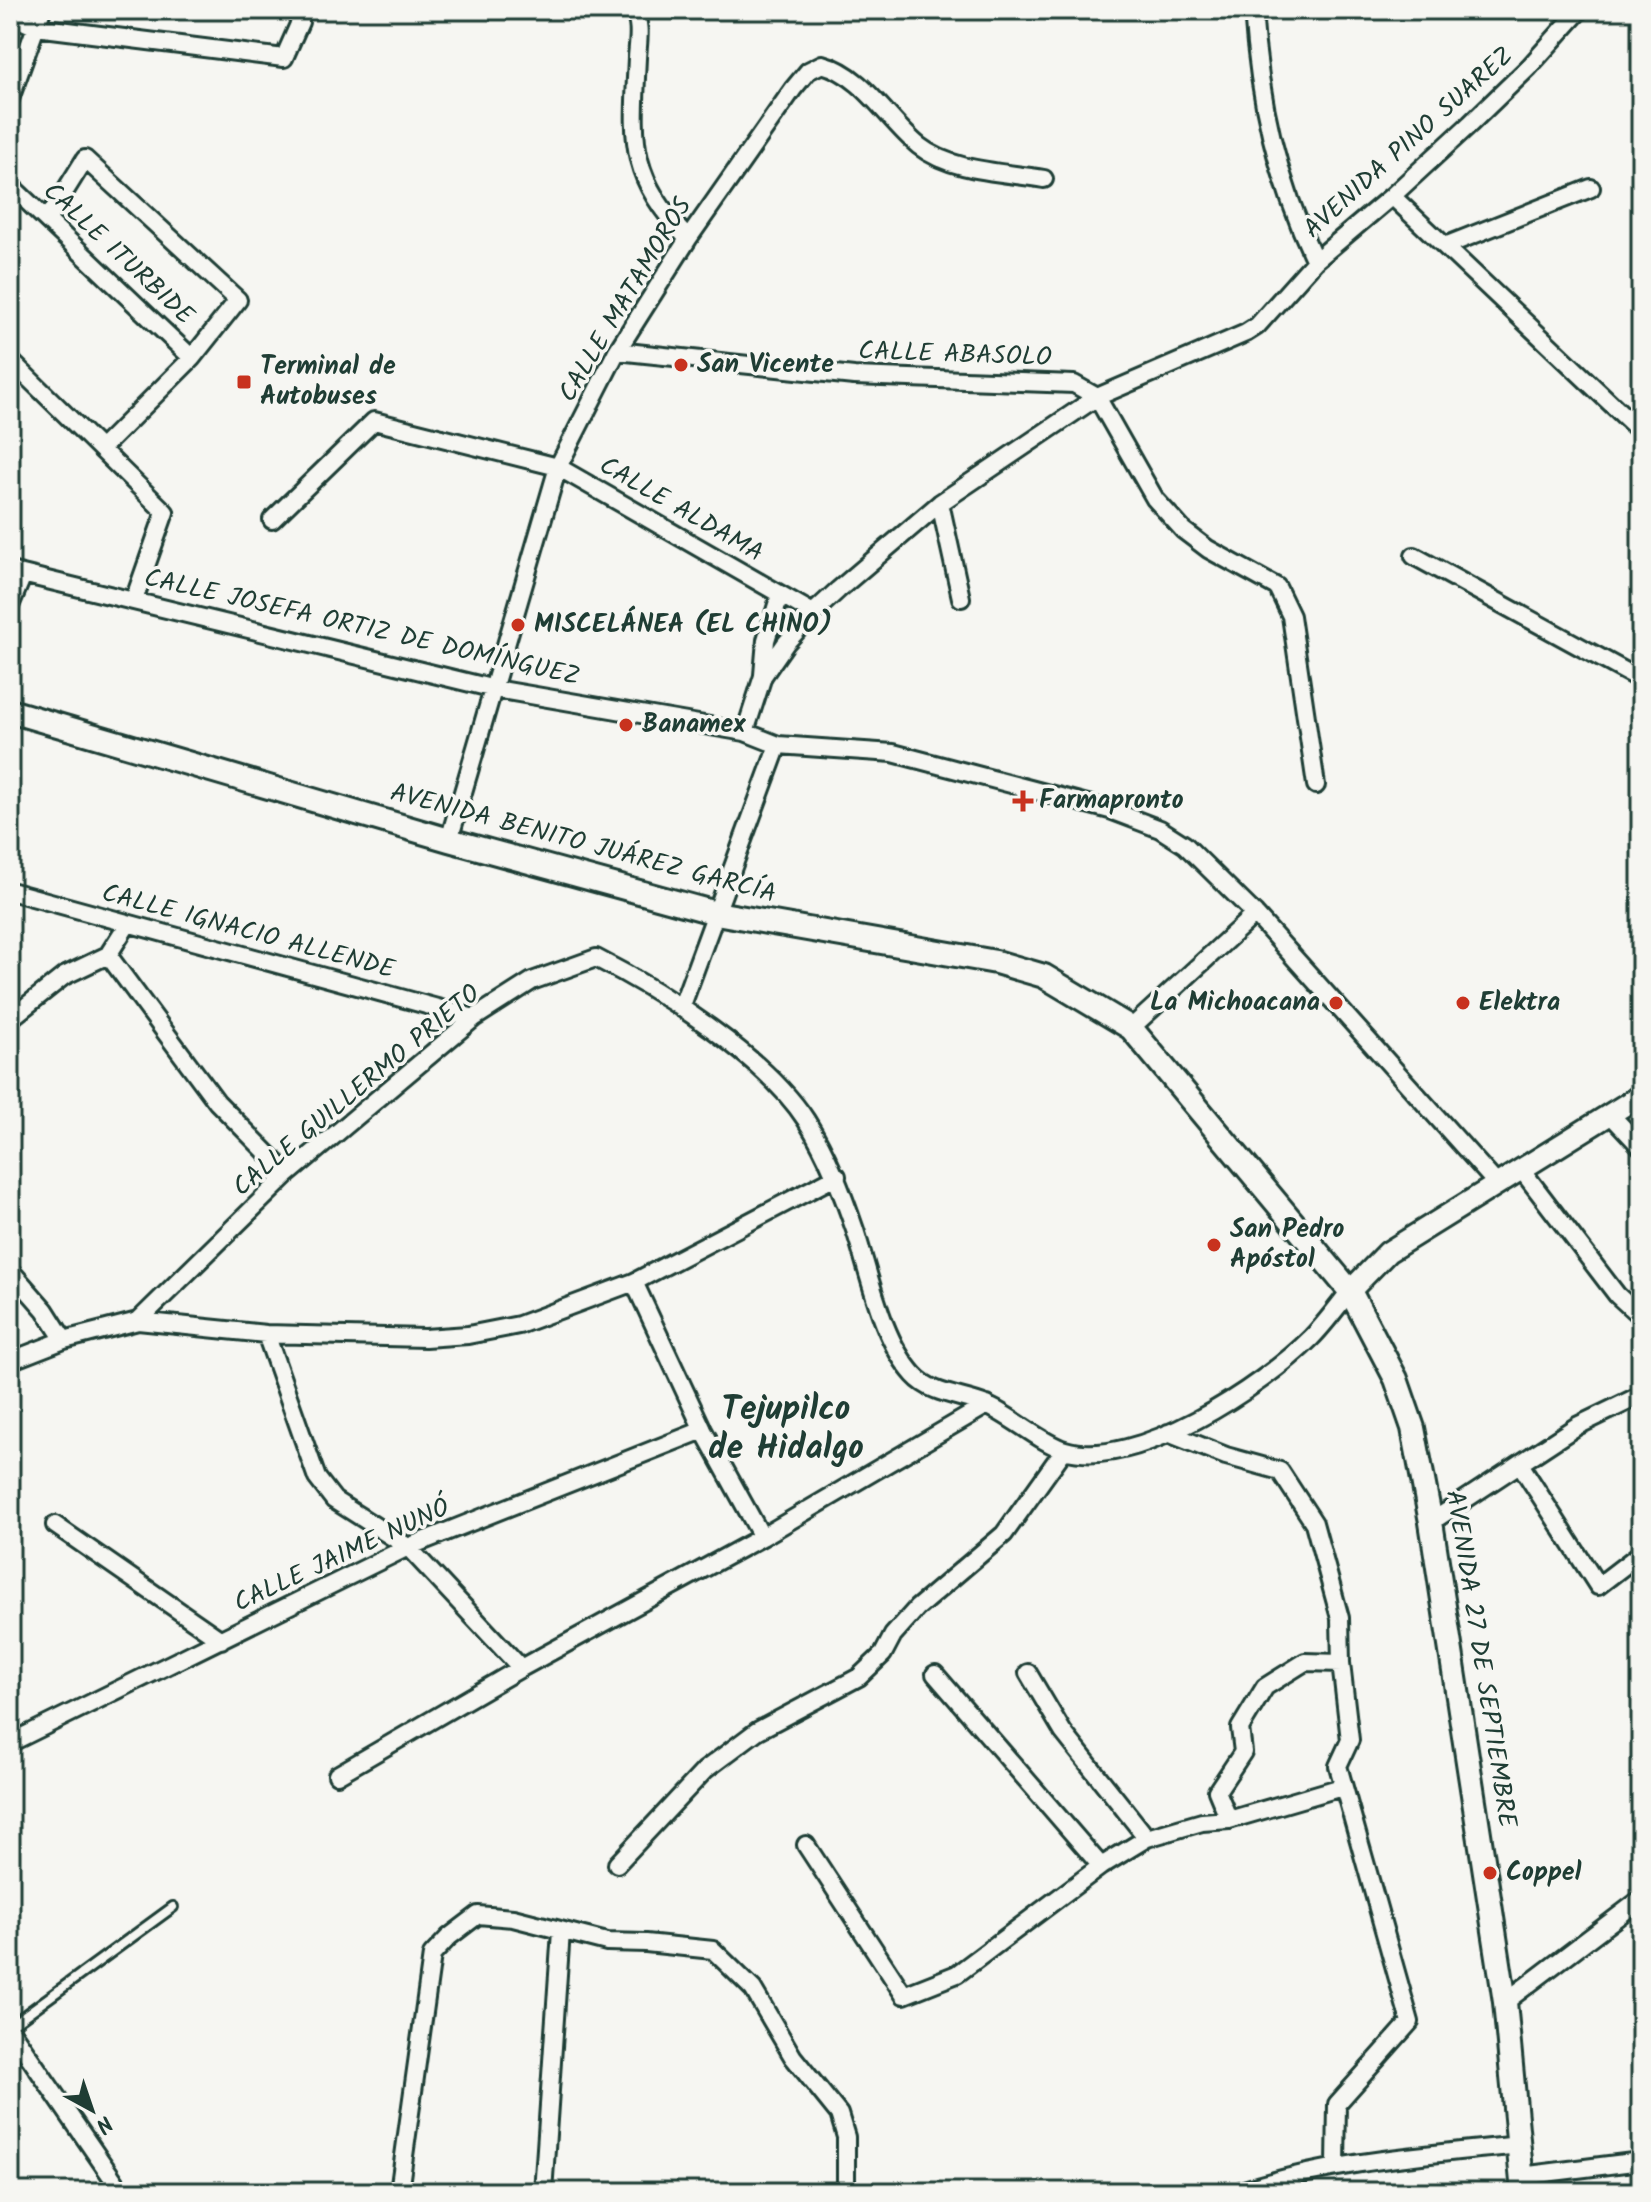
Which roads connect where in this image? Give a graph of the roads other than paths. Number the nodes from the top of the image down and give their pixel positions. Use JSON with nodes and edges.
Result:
{"nodes":[{"id":1,"x":42,"y":10,"type":"edge"},
{"id":2,"x":301,"y":10,"type":"edge"},
{"id":3,"x":633,"y":10,"type":"edge"},
{"id":4,"x":1580,"y":10,"type":"edge"},
{"id":5,"x":1257,"y":13,"type":"edge"},
{"id":6,"x":10,"y":15,"type":"edge"},
{"id":7,"x":36,"y":27,"type":"junction"},
{"id":8,"x":10,"y":99,"type":"edge"},
{"id":9,"x":1044,"y":179,"type":"dead end"},
{"id":10,"x":10,"y":185,"type":"edge"},
{"id":11,"x":1591,"y":188,"type":"dead end"},
{"id":12,"x":1392,"y":196,"type":"junction"},
{"id":13,"x":47,"y":220,"type":"junction"},
{"id":14,"x":688,"y":239,"type":"junction"},
{"id":15,"x":1445,"y":246,"type":"junction"},
{"id":16,"x":1315,"y":261,"type":"junction"},
{"id":17,"x":617,"y":351,"type":"junction"},
{"id":18,"x":192,"y":358,"type":"junction"},
{"id":19,"x":10,"y":360,"type":"edge"},
{"id":20,"x":1097,"y":397,"type":"junction"},
{"id":21,"x":1641,"y":432,"type":"edge"},
{"id":22,"x":101,"y":449,"type":"junction"},
{"id":23,"x":558,"y":467,"type":"junction"},
{"id":24,"x":940,"y":503,"type":"junction"},
{"id":25,"x":272,"y":520,"type":"dead end"},
{"id":26,"x":1414,"y":556,"type":"dead end"},
{"id":27,"x":17,"y":573,"type":"edge"},
{"id":28,"x":780,"y":595,"type":"junction"},
{"id":29,"x":961,"y":598,"type":"dead end"},
{"id":30,"x":134,"y":600,"type":"junction"},
{"id":31,"x":10,"y":606,"type":"edge"},
{"id":32,"x":813,"y":613,"type":"junction"},
{"id":33,"x":763,"y":676,"type":"junction"},
{"id":34,"x":1641,"y":680,"type":"edge"},
{"id":35,"x":495,"y":689,"type":"junction"},
{"id":36,"x":10,"y":711,"type":"edge"},
{"id":37,"x":745,"y":732,"type":"junction"},
{"id":38,"x":778,"y":745,"type":"junction"},
{"id":39,"x":1316,"y":785,"type":"dead end"},
{"id":40,"x":449,"y":840,"type":"junction"},
{"id":41,"x":10,"y":891,"type":"edge"},
{"id":42,"x":716,"y":913,"type":"junction"},
{"id":43,"x":1255,"y":914,"type":"junction"},
{"id":44,"x":127,"y":925,"type":"junction"},
{"id":45,"x":108,"y":955,"type":"junction"},
{"id":46,"x":681,"y":1008,"type":"junction"},
{"id":47,"x":474,"y":1018,"type":"junction"},
{"id":48,"x":10,"y":1019,"type":"edge"},
{"id":49,"x":1131,"y":1028,"type":"junction"},
{"id":50,"x":1641,"y":1095,"type":"edge"},
{"id":51,"x":1610,"y":1114,"type":"junction"},
{"id":52,"x":1641,"y":1147,"type":"edge"},
{"id":53,"x":1521,"y":1169,"type":"junction"},
{"id":54,"x":288,"y":1174,"type":"junction"},
{"id":55,"x":837,"y":1176,"type":"junction"},
{"id":56,"x":1496,"y":1183,"type":"junction"},
{"id":57,"x":10,"y":1270,"type":"edge"},
{"id":58,"x":634,"y":1282,"type":"junction"},
{"id":59,"x":1350,"y":1291,"type":"junction"},
{"id":60,"x":1641,"y":1317,"type":"edge"},
{"id":61,"x":138,"y":1321,"type":"junction"},
{"id":62,"x":266,"y":1334,"type":"junction"},
{"id":63,"x":64,"y":1340,"type":"junction"},
{"id":64,"x":14,"y":1359,"type":"edge"},
{"id":65,"x":1641,"y":1395,"type":"edge"},
{"id":66,"x":987,"y":1405,"type":"junction"},
{"id":67,"x":703,"y":1430,"type":"junction"},
{"id":68,"x":1168,"y":1433,"type":"junction"},
{"id":69,"x":1064,"y":1450,"type":"junction"},
{"id":70,"x":1520,"y":1464,"type":"junction"},
{"id":71,"x":1431,"y":1522,"type":"junction"},
{"id":72,"x":55,"y":1525,"type":"dead end"},
{"id":73,"x":762,"y":1537,"type":"junction"},
{"id":74,"x":408,"y":1547,"type":"junction"},
{"id":75,"x":1641,"y":1553,"type":"edge"},
{"id":76,"x":221,"y":1640,"type":"junction"},
{"id":77,"x":1341,"y":1663,"type":"junction"},
{"id":78,"x":521,"y":1668,"type":"junction"},
{"id":79,"x":1028,"y":1673,"type":"dead end"},
{"id":80,"x":935,"y":1674,"type":"dead end"},
{"id":81,"x":10,"y":1743,"type":"edge"},
{"id":82,"x":337,"y":1775,"type":"dead end"},
{"id":83,"x":1342,"y":1787,"type":"junction"},
{"id":84,"x":1229,"y":1820,"type":"junction"},
{"id":85,"x":1147,"y":1838,"type":"junction"},
{"id":86,"x":806,"y":1845,"type":"dead end"},
{"id":87,"x":617,"y":1864,"type":"dead end"},
{"id":88,"x":1101,"y":1866,"type":"junction"},
{"id":89,"x":1641,"y":1899,"type":"edge"},
{"id":90,"x":173,"y":1907,"type":"dead end"},
{"id":91,"x":561,"y":1931,"type":"junction"},
{"id":92,"x":1505,"y":2002,"type":"junction"},
{"id":93,"x":10,"y":2028,"type":"edge"},
{"id":94,"x":1519,"y":2145,"type":"junction"},
{"id":95,"x":1641,"y":2161,"type":"edge"},
{"id":96,"x":1336,"y":2165,"type":"junction"},
{"id":97,"x":1522,"y":2184,"type":"edge"},
{"id":98,"x":122,"y":2192,"type":"edge"},
{"id":99,"x":399,"y":2192,"type":"edge"},
{"id":100,"x":543,"y":2192,"type":"edge"},
{"id":101,"x":846,"y":2192,"type":"edge"},
{"id":102,"x":1238,"y":2192,"type":"edge"}],
"edges":[{"from":1,"to":7,"type":"street"},
{"from":2,"to":7,"type":"street"},
{"from":3,"to":14,"type":"street"},
{"from":4,"to":12,"type":"street","name":"AVENIDA PINO SUAREZ"},
{"from":5,"to":16,"type":"street"},
{"from":6,"to":7,"type":"street"},
{"from":7,"to":8,"type":"street"},
{"from":9,"to":14,"type":"street","name":"CALLE MATAMOROS"},
{"from":10,"to":13,"type":"street","name":"CALLE ITURBIDE"},
{"from":11,"to":15,"type":"street"},
{"from":12,"to":15,"type":"street"},
{"from":12,"to":16,"type":"street","name":"AVENIDA PINO SUAREZ"},
{"from":13,"to":18,"type":"street","name":"CALLE ITURBIDE"},
{"from":13,"to":18,"type":"street","name":"CALLE ITURBIDE"},
{"from":14,"to":17,"type":"street","name":"CALLE MATAMOROS"},
{"from":15,"to":21,"type":"street"},
{"from":16,"to":20,"type":"street","name":"AVENIDA PINO SUAREZ"},
{"from":17,"to":20,"type":"street","name":"CALLE ABASOLO"},
{"from":17,"to":23,"type":"street","name":"CALLE MATAMOROS"},
{"from":18,"to":22,"type":"street","name":"CALLE ITURBIDE"},
{"from":19,"to":22,"type":"street"},
{"from":20,"to":24,"type":"street","name":"AVENIDA PINO SUAREZ"},
{"from":20,"to":39,"type":"street"},
{"from":22,"to":30,"type":"street"},
{"from":23,"to":25,"type":"street","name":"CALLE ALDAMA"},
{"from":23,"to":28,"type":"street","name":"CALLE ALDAMA"},
{"from":23,"to":35,"type":"street","name":"CALLE MATAMOROS"},
{"from":24,"to":29,"type":"street"},
{"from":24,"to":32,"type":"street","name":"AVENIDA PINO SUAREZ"},
{"from":26,"to":34,"type":"street"},
{"from":27,"to":30,"type":"street","name":"CALLE JOSEFA ORTIZ DE DOMÍNGUEZ"},
{"from":27,"to":31,"type":"street"},
{"from":28,"to":32,"type":"street","name":"CALLE ALDAMA"},
{"from":28,"to":33,"type":"street","name":"CALLE ALDAMA"},
{"from":30,"to":35,"type":"street","name":"CALLE JOSEFA ORTIZ DE DOMÍNGUEZ"},
{"from":32,"to":33,"type":"street","name":"AVENIDA PINO SUAREZ"},
{"from":33,"to":37,"type":"street"},
{"from":35,"to":37,"type":"street","name":"CALLE JOSEFA ORTIZ DE DOMÍNGUEZ"},
{"from":35,"to":40,"type":"street","name":"CALLE MATAMOROS"},
{"from":36,"to":40,"type":"main road","name":"AVENIDA BENITO JUÁREZ GARCÍA"},
{"from":37,"to":38,"type":"street","name":"CALLE JOSEFA ORTIZ DE DOMÍNGUEZ"},
{"from":38,"to":42,"type":"street"},
{"from":38,"to":43,"type":"street","name":"CALLE JOSEFA ORTIZ DE DOMÍNGUEZ"},
{"from":40,"to":42,"type":"main road","name":"AVENIDA BENITO JUÁREZ GARCÍA"},
{"from":41,"to":44,"type":"street","name":"CALLE IGNACIO ALLENDE"},
{"from":42,"to":46,"type":"street"},
{"from":42,"to":49,"type":"main road","name":"AVENIDA BENITO JUÁREZ GARCÍA"},
{"from":43,"to":49,"type":"street"},
{"from":43,"to":56,"type":"street","name":"CALLE JOSEFA ORTIZ DE DOMÍNGUEZ"},
{"from":44,"to":45,"type":"street"},
{"from":44,"to":47,"type":"street","name":"CALLE IGNACIO ALLENDE"},
{"from":45,"to":48,"type":"street"},
{"from":45,"to":54,"type":"street"},
{"from":46,"to":47,"type":"street","name":"CALLE GUILLERMO PRIETO"},
{"from":46,"to":55,"type":"street","name":"CALLE GUILLERMO PRIETO"},
{"from":47,"to":54,"type":"street","name":"CALLE GUILLERMO PRIETO"},
{"from":49,"to":59,"type":"main road","name":"AVENIDA BENITO JUÁREZ GARCÍA"},
{"from":50,"to":51,"type":"street"},
{"from":51,"to":52,"type":"street"},
{"from":51,"to":53,"type":"street"},
{"from":53,"to":56,"type":"street"},
{"from":53,"to":60,"type":"street"},
{"from":54,"to":61,"type":"street","name":"CALLE GUILLERMO PRIETO"},
{"from":55,"to":58,"type":"street"},
{"from":55,"to":66,"type":"street","name":"CALLE GUILLERMO PRIETO"},
{"from":56,"to":59,"type":"street"},
{"from":57,"to":63,"type":"street"},
{"from":58,"to":62,"type":"street"},
{"from":58,"to":67,"type":"street"},
{"from":59,"to":68,"type":"street"},
{"from":59,"to":71,"type":"main road","name":"AVENIDA 27 DE SEPTIEMBRE"},
{"from":61,"to":62,"type":"street"},
{"from":61,"to":63,"type":"street"},
{"from":62,"to":74,"type":"street"},
{"from":63,"to":64,"type":"street"},
{"from":65,"to":70,"type":"street"},
{"from":66,"to":69,"type":"street","name":"CALLE GUILLERMO PRIETO"},
{"from":66,"to":73,"type":"street"},
{"from":67,"to":73,"type":"street"},
{"from":67,"to":74,"type":"street","name":"CALLE JAIME NUNÓ"},
{"from":68,"to":69,"type":"street"},
{"from":68,"to":77,"type":"street"},
{"from":69,"to":87,"type":"street"},
{"from":70,"to":71,"type":"street"},
{"from":70,"to":75,"type":"street"},
{"from":71,"to":92,"type":"main road","name":"AVENIDA 27 DE SEPTIEMBRE"},
{"from":72,"to":76,"type":"street"},
{"from":73,"to":78,"type":"street"},
{"from":74,"to":76,"type":"street","name":"CALLE JAIME NUNÓ"},
{"from":74,"to":78,"type":"street"},
{"from":76,"to":81,"type":"street","name":"CALLE JAIME NUNÓ"},
{"from":77,"to":83,"type":"street"},
{"from":77,"to":84,"type":"street"},
{"from":78,"to":82,"type":"street"},
{"from":79,"to":85,"type":"street"},
{"from":80,"to":88,"type":"street"},
{"from":83,"to":84,"type":"street"},
{"from":83,"to":96,"type":"street"},
{"from":84,"to":85,"type":"street"},
{"from":85,"to":88,"type":"street"},
{"from":86,"to":88,"type":"street"},
{"from":89,"to":92,"type":"street"},
{"from":90,"to":93,"type":"lane"},
{"from":91,"to":99,"type":"street"},
{"from":91,"to":100,"type":"street"},
{"from":91,"to":101,"type":"street"},
{"from":92,"to":94,"type":"main road","name":"AVENIDA 27 DE SEPTIEMBRE"},
{"from":93,"to":98,"type":"street"},
{"from":94,"to":96,"type":"street"},
{"from":94,"to":97,"type":"main road","name":"AVENIDA 27 DE SEPTIEMBRE"},
{"from":95,"to":97,"type":"street"},
{"from":96,"to":102,"type":"street"}]}
